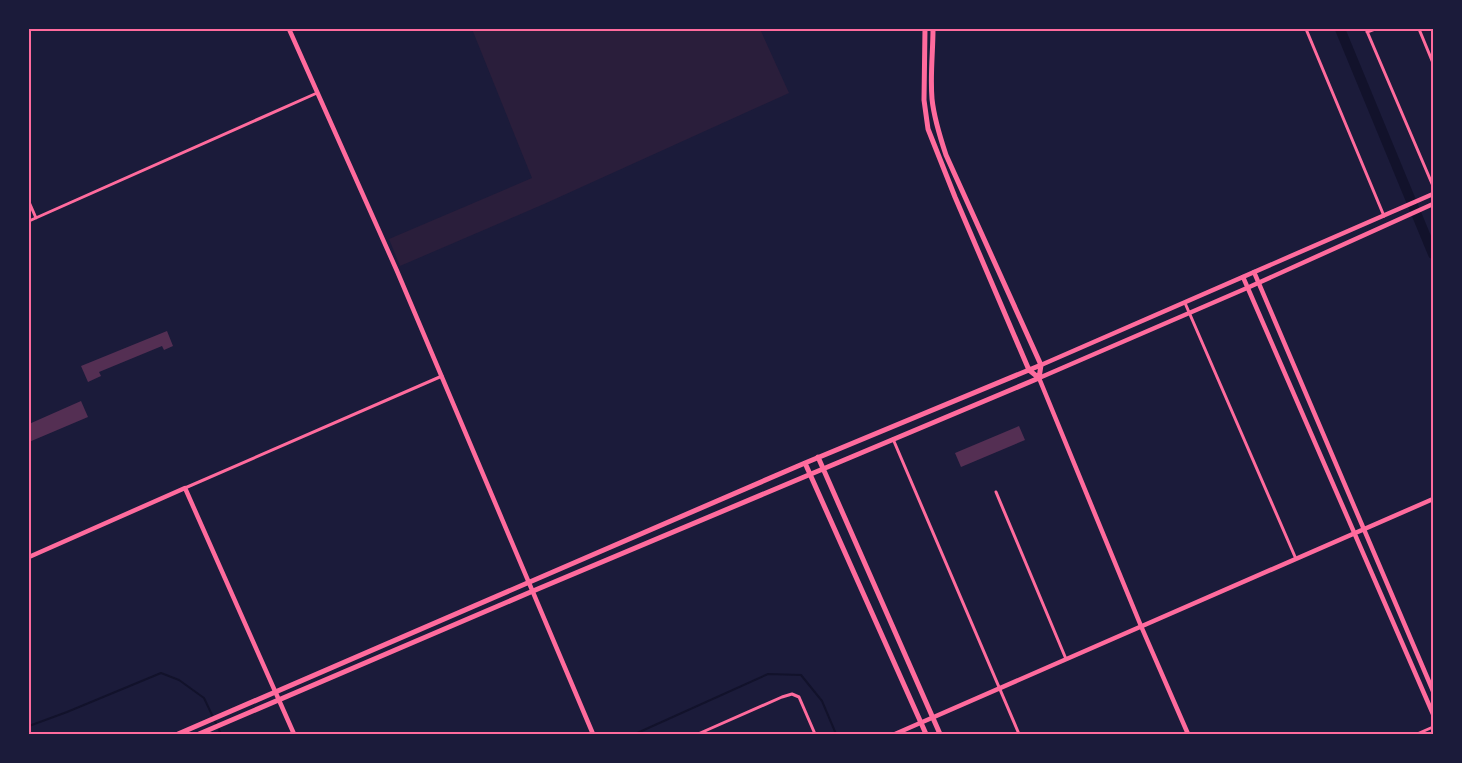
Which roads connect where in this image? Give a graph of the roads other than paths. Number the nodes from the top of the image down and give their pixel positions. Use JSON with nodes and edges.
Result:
{"nodes":[{"id":1,"x":289,"y":29,"type":"edge"},
{"id":2,"x":925,"y":29,"type":"edge"},
{"id":3,"x":933,"y":29,"type":"edge"},
{"id":4,"x":1306,"y":29,"type":"edge"},
{"id":5,"x":1375,"y":29,"type":"edge"},
{"id":6,"x":1418,"y":29,"type":"edge"},
{"id":7,"x":1366,"y":30,"type":"edge"},
{"id":8,"x":1433,"y":63,"type":"edge"},
{"id":9,"x":317,"y":93,"type":"junction"},
{"id":10,"x":1433,"y":186,"type":"edge"},
{"id":11,"x":1433,"y":195,"type":"edge"},
{"id":12,"x":29,"y":202,"type":"edge"},
{"id":13,"x":1433,"y":204,"type":"edge"},
{"id":14,"x":1384,"y":216,"type":"junction"},
{"id":15,"x":36,"y":218,"type":"junction"},
{"id":16,"x":29,"y":221,"type":"edge"},
{"id":17,"x":1254,"y":272,"type":"junction"},
{"id":18,"x":1243,"y":277,"type":"junction"},
{"id":19,"x":1258,"y":283,"type":"junction"},
{"id":20,"x":1248,"y":288,"type":"junction"},
{"id":21,"x":1185,"y":303,"type":"junction"},
{"id":22,"x":1190,"y":313,"type":"junction"},
{"id":23,"x":1041,"y":365,"type":"junction"},
{"id":24,"x":1029,"y":370,"type":"junction"},
{"id":25,"x":442,"y":376,"type":"junction"},
{"id":26,"x":1039,"y":378,"type":"junction"},
{"id":27,"x":893,"y":439,"type":"junction"},
{"id":28,"x":818,"y":457,"type":"junction"},
{"id":29,"x":805,"y":463,"type":"junction"},
{"id":30,"x":823,"y":468,"type":"junction"},
{"id":31,"x":809,"y":474,"type":"junction"},
{"id":32,"x":185,"y":488,"type":"junction"},
{"id":33,"x":996,"y":492,"type":"dead end"},
{"id":34,"x":1433,"y":499,"type":"edge"},
{"id":35,"x":1364,"y":530,"type":"junction"},
{"id":36,"x":1355,"y":534,"type":"junction"},
{"id":37,"x":29,"y":557,"type":"edge"},
{"id":38,"x":1296,"y":559,"type":"junction"},
{"id":39,"x":529,"y":582,"type":"junction"},
{"id":40,"x":533,"y":591,"type":"junction"},
{"id":41,"x":1141,"y":626,"type":"junction"},
{"id":42,"x":1066,"y":659,"type":"junction"},
{"id":43,"x":1000,"y":688,"type":"junction"},
{"id":44,"x":1433,"y":690,"type":"edge"},
{"id":45,"x":275,"y":692,"type":"junction"},
{"id":46,"x":279,"y":700,"type":"junction"},
{"id":47,"x":1433,"y":714,"type":"edge"},
{"id":48,"x":933,"y":718,"type":"junction"},
{"id":49,"x":921,"y":723,"type":"junction"},
{"id":50,"x":1433,"y":727,"type":"edge"},
{"id":51,"x":178,"y":734,"type":"edge"},
{"id":52,"x":199,"y":734,"type":"edge"},
{"id":53,"x":294,"y":734,"type":"edge"},
{"id":54,"x":593,"y":734,"type":"edge"},
{"id":55,"x":698,"y":734,"type":"edge"},
{"id":56,"x":815,"y":734,"type":"edge"},
{"id":57,"x":895,"y":734,"type":"edge"},
{"id":58,"x":926,"y":734,"type":"edge"},
{"id":59,"x":940,"y":734,"type":"edge"},
{"id":60,"x":1019,"y":734,"type":"edge"},
{"id":61,"x":1188,"y":734,"type":"edge"},
{"id":62,"x":1417,"y":734,"type":"edge"}],
"edges":[{"from":1,"to":9,"type":"street"},
{"from":2,"to":24,"type":"main road"},
{"from":3,"to":23,"type":"main road"},
{"from":4,"to":14,"type":"street"},
{"from":5,"to":7,"type":"street"},
{"from":6,"to":8,"type":"street"},
{"from":7,"to":10,"type":"street"},
{"from":9,"to":15,"type":"street"},
{"from":9,"to":25,"type":"street"},
{"from":11,"to":14,"type":"street"},
{"from":12,"to":15,"type":"street"},
{"from":13,"to":19,"type":"street"},
{"from":14,"to":17,"type":"street"},
{"from":15,"to":16,"type":"street"},
{"from":17,"to":18,"type":"street"},
{"from":17,"to":19,"type":"street"},
{"from":18,"to":20,"type":"street"},
{"from":18,"to":21,"type":"street"},
{"from":19,"to":20,"type":"street"},
{"from":19,"to":35,"type":"street"},
{"from":20,"to":22,"type":"street"},
{"from":20,"to":36,"type":"street"},
{"from":21,"to":22,"type":"street"},
{"from":21,"to":23,"type":"street"},
{"from":22,"to":26,"type":"street"},
{"from":22,"to":38,"type":"street"},
{"from":23,"to":24,"type":"main road"},
{"from":23,"to":26,"type":"main road"},
{"from":24,"to":26,"type":"main road"},
{"from":24,"to":28,"type":"main road"},
{"from":25,"to":32,"type":"street"},
{"from":25,"to":39,"type":"street"},
{"from":26,"to":27,"type":"main road"},
{"from":26,"to":41,"type":"street"},
{"from":27,"to":30,"type":"main road"},
{"from":27,"to":43,"type":"street"},
{"from":28,"to":29,"type":"main road"},
{"from":28,"to":30,"type":"main road"},
{"from":29,"to":31,"type":"main road"},
{"from":29,"to":39,"type":"main road"},
{"from":30,"to":31,"type":"main road"},
{"from":30,"to":48,"type":"main road"},
{"from":31,"to":40,"type":"main road"},
{"from":31,"to":49,"type":"main road"},
{"from":32,"to":37,"type":"street"},
{"from":32,"to":45,"type":"street"},
{"from":33,"to":42,"type":"street"},
{"from":34,"to":35,"type":"street"},
{"from":35,"to":36,"type":"street"},
{"from":35,"to":44,"type":"street"},
{"from":36,"to":38,"type":"street"},
{"from":36,"to":47,"type":"street"},
{"from":38,"to":41,"type":"street"},
{"from":39,"to":40,"type":"street"},
{"from":39,"to":45,"type":"main road"},
{"from":40,"to":46,"type":"main road"},
{"from":40,"to":54,"type":"street"},
{"from":41,"to":42,"type":"street"},
{"from":41,"to":61,"type":"street"},
{"from":42,"to":43,"type":"street"},
{"from":43,"to":48,"type":"street"},
{"from":43,"to":60,"type":"street"},
{"from":45,"to":46,"type":"street"},
{"from":45,"to":51,"type":"main road"},
{"from":46,"to":52,"type":"main road"},
{"from":46,"to":53,"type":"street"},
{"from":48,"to":49,"type":"street"},
{"from":48,"to":59,"type":"main road"},
{"from":49,"to":57,"type":"street"},
{"from":49,"to":58,"type":"main road"},
{"from":50,"to":62,"type":"street"},
{"from":55,"to":56,"type":"street"}]}
